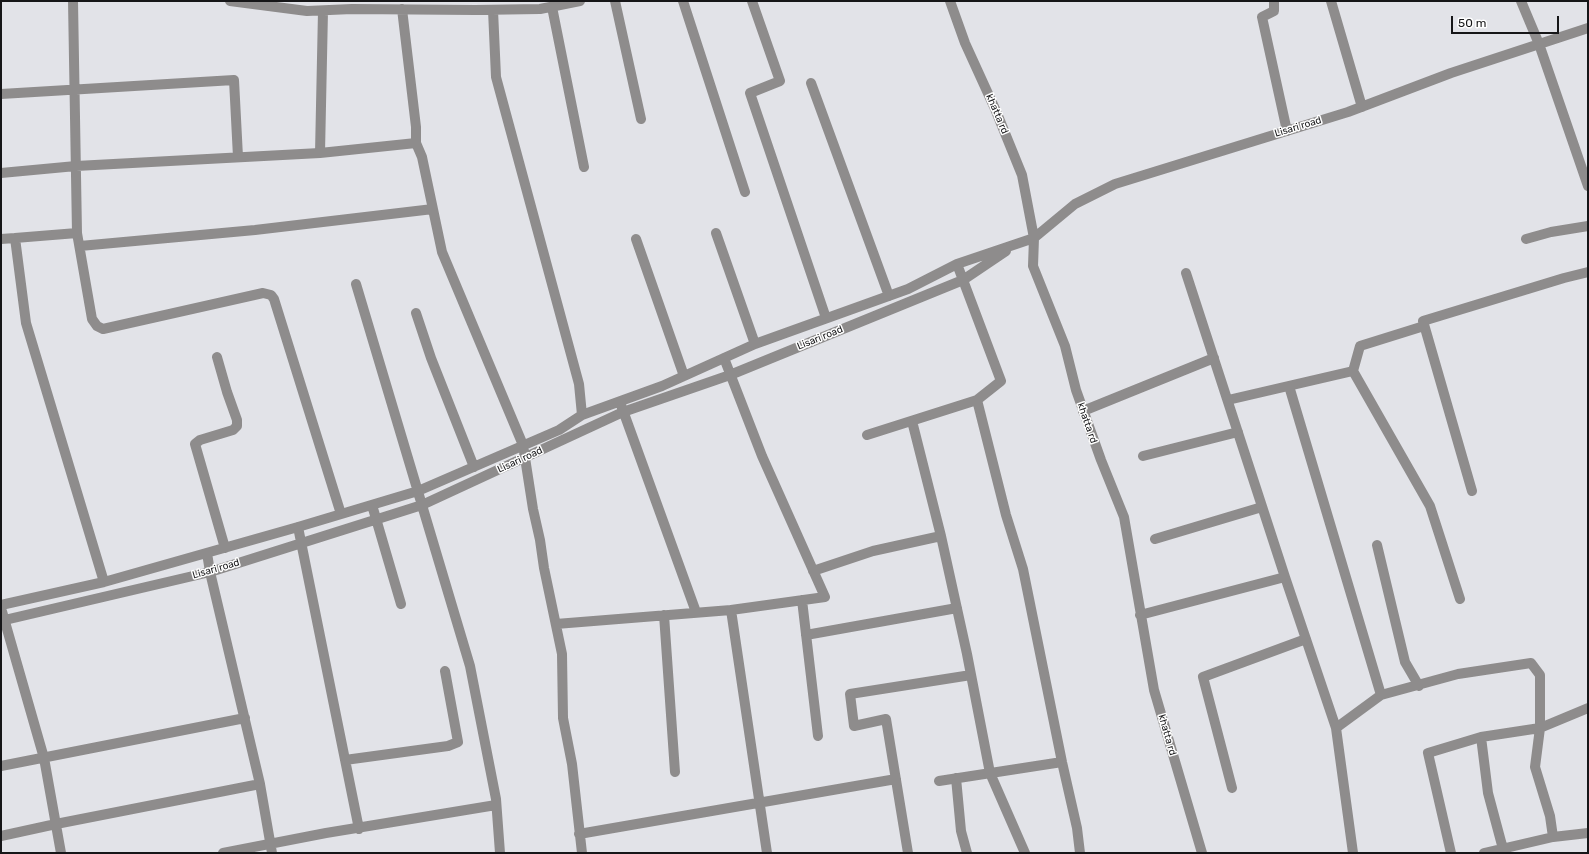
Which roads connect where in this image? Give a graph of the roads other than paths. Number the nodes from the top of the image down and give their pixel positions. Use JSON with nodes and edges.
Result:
{"nodes":[{"id":1,"x":73,"y":1,"type":"edge"},
{"id":2,"x":230,"y":1,"type":"edge"},
{"id":3,"x":580,"y":1,"type":"edge"},
{"id":4,"x":615,"y":1,"type":"edge"},
{"id":5,"x":683,"y":1,"type":"edge"},
{"id":6,"x":752,"y":1,"type":"edge"},
{"id":7,"x":950,"y":1,"type":"edge"},
{"id":8,"x":1274,"y":1,"type":"edge"},
{"id":9,"x":1331,"y":1,"type":"edge"},
{"id":10,"x":1521,"y":1,"type":"edge"},
{"id":11,"x":296,"y":5,"type":"edge"},
{"id":12,"x":517,"y":5,"type":"edge"},
{"id":13,"x":552,"y":7,"type":"junction"},
{"id":14,"x":402,"y":9,"type":"junction"},
{"id":15,"x":323,"y":10,"type":"junction"},
{"id":16,"x":493,"y":10,"type":"junction"},
{"id":17,"x":1588,"y":28,"type":"edge"},
{"id":18,"x":1539,"y":44,"type":"junction"},
{"id":19,"x":811,"y":83,"type":"dead end"},
{"id":20,"x":74,"y":90,"type":"junction"},
{"id":21,"x":1,"y":94,"type":"edge"},
{"id":22,"x":1362,"y":106,"type":"junction"},
{"id":23,"x":641,"y":119,"type":"dead end"},
{"id":24,"x":1286,"y":131,"type":"junction"},
{"id":25,"x":416,"y":144,"type":"junction"},
{"id":26,"x":320,"y":153,"type":"junction"},
{"id":27,"x":238,"y":157,"type":"junction"},
{"id":28,"x":76,"y":166,"type":"junction"},
{"id":29,"x":584,"y":167,"type":"dead end"},
{"id":30,"x":1,"y":173,"type":"edge"},
{"id":31,"x":1588,"y":186,"type":"edge"},
{"id":32,"x":745,"y":192,"type":"dead end"},
{"id":33,"x":433,"y":209,"type":"junction"},
{"id":34,"x":1588,"y":226,"type":"edge"},
{"id":35,"x":77,"y":233,"type":"junction"},
{"id":36,"x":716,"y":233,"type":"dead end"},
{"id":37,"x":15,"y":238,"type":"junction"},
{"id":38,"x":1034,"y":238,"type":"junction"},
{"id":39,"x":1,"y":239,"type":"edge"},
{"id":40,"x":636,"y":239,"type":"dead end"},
{"id":41,"x":1526,"y":239,"type":"dead end"},
{"id":42,"x":1018,"y":243,"type":"junction"},
{"id":43,"x":80,"y":246,"type":"junction"},
{"id":44,"x":957,"y":264,"type":"junction"},
{"id":45,"x":1588,"y":272,"type":"edge"},
{"id":46,"x":1186,"y":273,"type":"dead end"},
{"id":47,"x":963,"y":280,"type":"junction"},
{"id":48,"x":356,"y":284,"type":"dead end"},
{"id":49,"x":889,"y":296,"type":"junction"},
{"id":50,"x":416,"y":313,"type":"dead end"},
{"id":51,"x":826,"y":318,"type":"junction"},
{"id":52,"x":1424,"y":326,"type":"junction"},
{"id":53,"x":755,"y":344,"type":"junction"},
{"id":54,"x":217,"y":358,"type":"dead end"},
{"id":55,"x":724,"y":358,"type":"junction"},
{"id":56,"x":1214,"y":358,"type":"junction"},
{"id":57,"x":1353,"y":371,"type":"junction"},
{"id":58,"x":730,"y":375,"type":"junction"},
{"id":59,"x":684,"y":376,"type":"junction"},
{"id":60,"x":1289,"y":386,"type":"junction"},
{"id":61,"x":978,"y":400,"type":"junction"},
{"id":62,"x":1228,"y":400,"type":"junction"},
{"id":63,"x":619,"y":402,"type":"junction"},
{"id":64,"x":1083,"y":411,"type":"junction"},
{"id":65,"x":623,"y":412,"type":"junction"},
{"id":66,"x":582,"y":415,"type":"junction"},
{"id":67,"x":912,"y":421,"type":"junction"},
{"id":68,"x":1238,"y":432,"type":"junction"},
{"id":69,"x":867,"y":435,"type":"dead end"},
{"id":70,"x":523,"y":445,"type":"junction"},
{"id":71,"x":1143,"y":456,"type":"dead end"},
{"id":72,"x":525,"y":458,"type":"junction"},
{"id":73,"x":474,"y":466,"type":"junction"},
{"id":74,"x":418,"y":491,"type":"junction"},
{"id":75,"x":1472,"y":491,"type":"dead end"},
{"id":76,"x":372,"y":505,"type":"junction"},
{"id":77,"x":422,"y":505,"type":"junction"},
{"id":78,"x":1262,"y":507,"type":"junction"},
{"id":79,"x":341,"y":514,"type":"junction"},
{"id":80,"x":376,"y":520,"type":"junction"},
{"id":81,"x":298,"y":527,"type":"junction"},
{"id":82,"x":941,"y":536,"type":"junction"},
{"id":83,"x":1155,"y":539,"type":"dead end"},
{"id":84,"x":301,"y":543,"type":"junction"},
{"id":85,"x":1377,"y":545,"type":"dead end"},
{"id":86,"x":225,"y":548,"type":"junction"},
{"id":87,"x":207,"y":553,"type":"junction"},
{"id":88,"x":813,"y":571,"type":"junction"},
{"id":89,"x":210,"y":572,"type":"junction"},
{"id":90,"x":1285,"y":577,"type":"junction"},
{"id":91,"x":104,"y":582,"type":"junction"},
{"id":92,"x":1460,"y":599,"type":"dead end"},
{"id":93,"x":802,"y":600,"type":"junction"},
{"id":94,"x":401,"y":604,"type":"dead end"},
{"id":95,"x":1,"y":605,"type":"edge"},
{"id":96,"x":1,"y":608,"type":"edge"},
{"id":97,"x":957,"y":608,"type":"junction"},
{"id":98,"x":732,"y":610,"type":"junction"},
{"id":99,"x":696,"y":612,"type":"junction"},
{"id":100,"x":664,"y":615,"type":"junction"},
{"id":101,"x":1140,"y":615,"type":"junction"},
{"id":102,"x":3,"y":620,"type":"edge"},
{"id":103,"x":556,"y":624,"type":"junction"},
{"id":104,"x":806,"y":635,"type":"junction"},
{"id":105,"x":1306,"y":639,"type":"junction"},
{"id":106,"x":445,"y":671,"type":"dead end"},
{"id":107,"x":971,"y":675,"type":"junction"},
{"id":108,"x":1419,"y":686,"type":"junction"},
{"id":109,"x":1382,"y":695,"type":"junction"},
{"id":110,"x":1588,"y":708,"type":"edge"},
{"id":111,"x":245,"y":718,"type":"junction"},
{"id":112,"x":1336,"y":728,"type":"junction"},
{"id":113,"x":1540,"y":728,"type":"junction"},
{"id":114,"x":818,"y":736,"type":"dead end"},
{"id":115,"x":1481,"y":736,"type":"junction"},
{"id":116,"x":44,"y":758,"type":"junction"},
{"id":117,"x":345,"y":760,"type":"junction"},
{"id":118,"x":1062,"y":762,"type":"junction"},
{"id":119,"x":1,"y":766,"type":"edge"},
{"id":120,"x":674,"y":772,"type":"dead end"},
{"id":121,"x":990,"y":773,"type":"junction"},
{"id":122,"x":956,"y":778,"type":"junction"},
{"id":123,"x":896,"y":779,"type":"junction"},
{"id":124,"x":939,"y":781,"type":"dead end"},
{"id":125,"x":260,"y":784,"type":"junction"},
{"id":126,"x":1232,"y":788,"type":"dead end"},
{"id":127,"x":760,"y":802,"type":"junction"},
{"id":128,"x":496,"y":805,"type":"junction"},
{"id":129,"x":56,"y":824,"type":"junction"},
{"id":130,"x":359,"y":829,"type":"junction"},
{"id":131,"x":1588,"y":833,"type":"edge"},
{"id":132,"x":579,"y":834,"type":"junction"},
{"id":133,"x":1,"y":836,"type":"edge"},
{"id":134,"x":1553,"y":838,"type":"junction"},
{"id":135,"x":271,"y":848,"type":"edge"},
{"id":136,"x":1503,"y":849,"type":"junction"},
{"id":137,"x":61,"y":853,"type":"edge"},
{"id":138,"x":223,"y":853,"type":"edge"},
{"id":139,"x":500,"y":853,"type":"edge"},
{"id":140,"x":582,"y":853,"type":"edge"},
{"id":141,"x":767,"y":853,"type":"edge"},
{"id":142,"x":908,"y":853,"type":"edge"},
{"id":143,"x":967,"y":853,"type":"edge"},
{"id":144,"x":1025,"y":853,"type":"edge"},
{"id":145,"x":1080,"y":853,"type":"edge"},
{"id":146,"x":1202,"y":853,"type":"edge"},
{"id":147,"x":1353,"y":853,"type":"edge"},
{"id":148,"x":1451,"y":853,"type":"edge"},
{"id":149,"x":1484,"y":853,"type":"edge"}],
"edges":[{"from":1,"to":20,"type":"street"},
{"from":2,"to":11,"type":"street"},
{"from":3,"to":13,"type":"street"},
{"from":4,"to":23,"type":"street"},
{"from":5,"to":32,"type":"street"},
{"from":6,"to":51,"type":"street"},
{"from":7,"to":38,"type":"street","name":"khatta rd"},
{"from":8,"to":24,"type":"street"},
{"from":9,"to":22,"type":"street"},
{"from":10,"to":18,"type":"street"},
{"from":11,"to":15,"type":"street"},
{"from":12,"to":13,"type":"street"},
{"from":12,"to":16,"type":"street"},
{"from":13,"to":29,"type":"street"},
{"from":14,"to":15,"type":"street"},
{"from":14,"to":16,"type":"street"},
{"from":14,"to":25,"type":"street"},
{"from":15,"to":26,"type":"street"},
{"from":16,"to":66,"type":"street"},
{"from":17,"to":18,"type":"street","name":"Lisari road"},
{"from":18,"to":22,"type":"street","name":"Lisari road"},
{"from":18,"to":31,"type":"street"},
{"from":19,"to":49,"type":"street"},
{"from":20,"to":21,"type":"street"},
{"from":20,"to":27,"type":"street"},
{"from":20,"to":28,"type":"street"},
{"from":22,"to":24,"type":"street","name":"Lisari road"},
{"from":24,"to":38,"type":"street","name":"Lisari road"},
{"from":25,"to":26,"type":"street"},
{"from":25,"to":33,"type":"street"},
{"from":26,"to":27,"type":"street"},
{"from":27,"to":28,"type":"street"},
{"from":28,"to":30,"type":"street"},
{"from":28,"to":35,"type":"street"},
{"from":33,"to":43,"type":"street"},
{"from":33,"to":70,"type":"street"},
{"from":34,"to":41,"type":"street"},
{"from":35,"to":37,"type":"street"},
{"from":35,"to":43,"type":"street"},
{"from":36,"to":53,"type":"street"},
{"from":37,"to":39,"type":"street"},
{"from":37,"to":91,"type":"street"},
{"from":38,"to":42,"type":"street","name":"Lisari road"},
{"from":38,"to":64,"type":"street","name":"khatta rd"},
{"from":40,"to":59,"type":"street"},
{"from":42,"to":44,"type":"street","name":"Lisari road"},
{"from":42,"to":47,"type":"street","name":"Lisari road"},
{"from":43,"to":79,"type":"street"},
{"from":44,"to":47,"type":"street"},
{"from":44,"to":49,"type":"street","name":"Lisari road"},
{"from":45,"to":52,"type":"street"},
{"from":46,"to":56,"type":"street"},
{"from":47,"to":58,"type":"street","name":"Lisari road"},
{"from":47,"to":61,"type":"street"},
{"from":48,"to":74,"type":"street"},
{"from":49,"to":51,"type":"street","name":"Lisari road"},
{"from":50,"to":73,"type":"street"},
{"from":51,"to":53,"type":"street","name":"Lisari road"},
{"from":52,"to":57,"type":"street"},
{"from":52,"to":75,"type":"street"},
{"from":53,"to":55,"type":"street","name":"Lisari road"},
{"from":54,"to":86,"type":"street"},
{"from":55,"to":58,"type":"street"},
{"from":55,"to":59,"type":"street","name":"Lisari road"},
{"from":56,"to":62,"type":"street"},
{"from":56,"to":64,"type":"street"},
{"from":57,"to":60,"type":"street"},
{"from":57,"to":92,"type":"street"},
{"from":58,"to":65,"type":"street","name":"Lisari road"},
{"from":58,"to":88,"type":"street"},
{"from":59,"to":63,"type":"street","name":"Lisari road"},
{"from":60,"to":62,"type":"street"},
{"from":60,"to":109,"type":"street"},
{"from":61,"to":67,"type":"street"},
{"from":61,"to":118,"type":"street"},
{"from":62,"to":68,"type":"street"},
{"from":63,"to":65,"type":"street"},
{"from":63,"to":66,"type":"street","name":"Lisari road"},
{"from":64,"to":101,"type":"street","name":"khatta rd"},
{"from":65,"to":72,"type":"street","name":"Lisari road"},
{"from":65,"to":99,"type":"street"},
{"from":66,"to":70,"type":"street","name":"Lisari road"},
{"from":67,"to":69,"type":"street"},
{"from":67,"to":82,"type":"street"},
{"from":68,"to":71,"type":"street"},
{"from":68,"to":78,"type":"street"},
{"from":70,"to":72,"type":"street"},
{"from":70,"to":73,"type":"street","name":"Lisari road"},
{"from":72,"to":77,"type":"street","name":"Lisari road"},
{"from":72,"to":103,"type":"street"},
{"from":73,"to":74,"type":"street","name":"Lisari road"},
{"from":74,"to":76,"type":"street","name":"Lisari road"},
{"from":74,"to":77,"type":"street"},
{"from":76,"to":79,"type":"street","name":"Lisari road"},
{"from":76,"to":80,"type":"street"},
{"from":77,"to":80,"type":"street","name":"Lisari road"},
{"from":77,"to":128,"type":"street"},
{"from":78,"to":83,"type":"street"},
{"from":78,"to":90,"type":"street"},
{"from":79,"to":81,"type":"street","name":"Lisari road"},
{"from":80,"to":84,"type":"street","name":"Lisari road"},
{"from":80,"to":94,"type":"street"},
{"from":81,"to":84,"type":"street"},
{"from":81,"to":86,"type":"street","name":"Lisari road"},
{"from":82,"to":88,"type":"street"},
{"from":82,"to":97,"type":"street"},
{"from":84,"to":89,"type":"street","name":"Lisari road"},
{"from":84,"to":117,"type":"street"},
{"from":85,"to":108,"type":"street"},
{"from":86,"to":87,"type":"street","name":"Lisari road"},
{"from":87,"to":89,"type":"street"},
{"from":87,"to":91,"type":"street","name":"Lisari road"},
{"from":88,"to":93,"type":"street"},
{"from":89,"to":102,"type":"street","name":"Lisari road"},
{"from":89,"to":111,"type":"street"},
{"from":90,"to":101,"type":"street"},
{"from":90,"to":105,"type":"street"},
{"from":91,"to":95,"type":"street","name":"Lisari road"},
{"from":93,"to":98,"type":"street"},
{"from":93,"to":104,"type":"street"},
{"from":96,"to":102,"type":"street"},
{"from":97,"to":104,"type":"street"},
{"from":97,"to":107,"type":"street"},
{"from":98,"to":99,"type":"street"},
{"from":98,"to":127,"type":"street"},
{"from":99,"to":100,"type":"street"},
{"from":100,"to":103,"type":"street"},
{"from":100,"to":120,"type":"street"},
{"from":101,"to":146,"type":"street","name":"khatta rd"},
{"from":102,"to":116,"type":"street"},
{"from":103,"to":132,"type":"street"},
{"from":104,"to":114,"type":"street"},
{"from":105,"to":112,"type":"street"},
{"from":105,"to":126,"type":"street"},
{"from":106,"to":117,"type":"street"},
{"from":107,"to":121,"type":"street"},
{"from":107,"to":123,"type":"street"},
{"from":108,"to":109,"type":"street"},
{"from":108,"to":113,"type":"street"},
{"from":109,"to":112,"type":"street"},
{"from":110,"to":113,"type":"street"},
{"from":111,"to":116,"type":"street"},
{"from":111,"to":125,"type":"street"},
{"from":112,"to":147,"type":"street"},
{"from":113,"to":115,"type":"street"},
{"from":113,"to":134,"type":"street"},
{"from":115,"to":136,"type":"street"},
{"from":115,"to":148,"type":"street"},
{"from":116,"to":119,"type":"street"},
{"from":116,"to":129,"type":"street"},
{"from":117,"to":130,"type":"street"},
{"from":118,"to":121,"type":"street"},
{"from":118,"to":145,"type":"street"},
{"from":121,"to":122,"type":"street"},
{"from":121,"to":144,"type":"street"},
{"from":122,"to":124,"type":"street"},
{"from":122,"to":143,"type":"street"},
{"from":123,"to":127,"type":"street"},
{"from":123,"to":142,"type":"street"},
{"from":125,"to":129,"type":"street"},
{"from":125,"to":135,"type":"street"},
{"from":127,"to":132,"type":"street"},
{"from":127,"to":141,"type":"street"},
{"from":128,"to":130,"type":"street"},
{"from":128,"to":139,"type":"street"},
{"from":129,"to":133,"type":"street"},
{"from":129,"to":137,"type":"street"},
{"from":130,"to":135,"type":"street"},
{"from":131,"to":134,"type":"street"},
{"from":132,"to":140,"type":"street"},
{"from":134,"to":136,"type":"street"},
{"from":135,"to":138,"type":"street"},
{"from":136,"to":149,"type":"street"}]}
